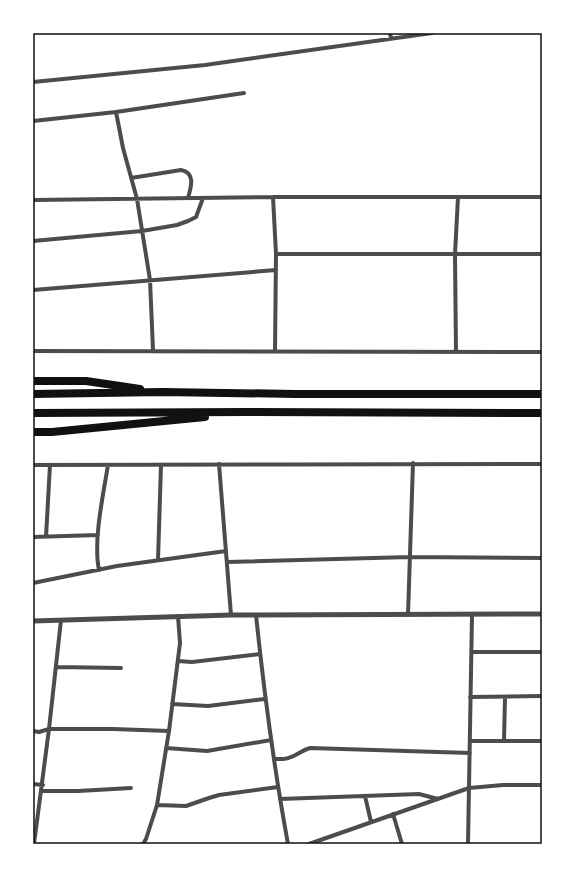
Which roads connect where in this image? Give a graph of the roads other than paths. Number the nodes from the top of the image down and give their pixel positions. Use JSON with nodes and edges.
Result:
{"nodes":[{"id":1,"x":390,"y":33,"type":"edge"},
{"id":2,"x":432,"y":33,"type":"edge"},
{"id":3,"x":391,"y":39,"type":"junction"},
{"id":4,"x":33,"y":82,"type":"edge"},
{"id":5,"x":244,"y":93,"type":"dead end"},
{"id":6,"x":116,"y":112,"type":"junction"},
{"id":7,"x":33,"y":121,"type":"edge"},
{"id":8,"x":131,"y":178,"type":"junction"},
{"id":9,"x":274,"y":197,"type":"junction"},
{"id":10,"x":458,"y":197,"type":"junction"},
{"id":11,"x":542,"y":197,"type":"edge"},
{"id":12,"x":188,"y":198,"type":"junction"},
{"id":13,"x":203,"y":198,"type":"junction"},
{"id":14,"x":136,"y":199,"type":"junction"},
{"id":15,"x":33,"y":200,"type":"edge"},
{"id":16,"x":142,"y":231,"type":"junction"},
{"id":17,"x":33,"y":241,"type":"edge"},
{"id":18,"x":276,"y":254,"type":"junction"},
{"id":19,"x":455,"y":254,"type":"junction"},
{"id":20,"x":542,"y":254,"type":"edge"},
{"id":21,"x":276,"y":270,"type":"junction"},
{"id":22,"x":150,"y":280,"type":"junction"},
{"id":23,"x":33,"y":290,"type":"edge"},
{"id":24,"x":154,"y":350,"type":"junction"},
{"id":25,"x":33,"y":351,"type":"edge"},
{"id":26,"x":275,"y":351,"type":"junction"},
{"id":27,"x":456,"y":352,"type":"junction"},
{"id":28,"x":542,"y":352,"type":"edge"},
{"id":29,"x":33,"y":381,"type":"edge"},
{"id":30,"x":163,"y":392,"type":"junction"},
{"id":31,"x":33,"y":394,"type":"edge"},
{"id":32,"x":542,"y":394,"type":"edge"},
{"id":33,"x":246,"y":412,"type":"junction"},
{"id":34,"x":33,"y":413,"type":"edge"},
{"id":35,"x":542,"y":413,"type":"edge"},
{"id":36,"x":33,"y":432,"type":"edge"},
{"id":37,"x":413,"y":463,"type":"junction"},
{"id":38,"x":219,"y":464,"type":"junction"},
{"id":39,"x":542,"y":464,"type":"edge"},
{"id":40,"x":33,"y":465,"type":"edge"},
{"id":41,"x":50,"y":465,"type":"junction"},
{"id":42,"x":108,"y":465,"type":"junction"},
{"id":43,"x":161,"y":465,"type":"junction"},
{"id":44,"x":98,"y":535,"type":"junction"},
{"id":45,"x":33,"y":537,"type":"edge"},
{"id":46,"x":46,"y":537,"type":"junction"},
{"id":47,"x":226,"y":551,"type":"junction"},
{"id":48,"x":410,"y":557,"type":"junction"},
{"id":49,"x":542,"y":558,"type":"edge"},
{"id":50,"x":158,"y":560,"type":"junction"},
{"id":51,"x":227,"y":562,"type":"junction"},
{"id":52,"x":99,"y":570,"type":"junction"},
{"id":53,"x":33,"y":583,"type":"edge"},
{"id":54,"x":472,"y":614,"type":"junction"},
{"id":55,"x":542,"y":614,"type":"edge"},
{"id":56,"x":231,"y":615,"type":"junction"},
{"id":57,"x":256,"y":615,"type":"junction"},
{"id":58,"x":408,"y":615,"type":"junction"},
{"id":59,"x":178,"y":616,"type":"junction"},
{"id":60,"x":61,"y":620,"type":"junction"},
{"id":61,"x":33,"y":621,"type":"edge"},
{"id":62,"x":472,"y":652,"type":"junction"},
{"id":63,"x":542,"y":652,"type":"edge"},
{"id":64,"x":260,"y":654,"type":"junction"},
{"id":65,"x":178,"y":661,"type":"junction"},
{"id":66,"x":57,"y":667,"type":"junction"},
{"id":67,"x":121,"y":668,"type":"dead end"},
{"id":68,"x":542,"y":696,"type":"edge"},
{"id":69,"x":470,"y":697,"type":"junction"},
{"id":70,"x":505,"y":697,"type":"junction"},
{"id":71,"x":265,"y":699,"type":"junction"},
{"id":72,"x":172,"y":704,"type":"junction"},
{"id":73,"x":49,"y":729,"type":"junction"},
{"id":74,"x":33,"y":731,"type":"edge"},
{"id":75,"x":168,"y":731,"type":"junction"},
{"id":76,"x":271,"y":740,"type":"junction"},
{"id":77,"x":470,"y":741,"type":"junction"},
{"id":78,"x":504,"y":741,"type":"junction"},
{"id":79,"x":542,"y":741,"type":"edge"},
{"id":80,"x":166,"y":748,"type":"junction"},
{"id":81,"x":470,"y":753,"type":"junction"},
{"id":82,"x":274,"y":759,"type":"junction"},
{"id":83,"x":33,"y":784,"type":"edge"},
{"id":84,"x":43,"y":785,"type":"junction"},
{"id":85,"x":542,"y":785,"type":"edge"},
{"id":86,"x":278,"y":787,"type":"junction"},
{"id":87,"x":131,"y":788,"type":"dead end"},
{"id":88,"x":469,"y":788,"type":"junction"},
{"id":89,"x":42,"y":791,"type":"junction"},
{"id":90,"x":365,"y":796,"type":"junction"},
{"id":91,"x":280,"y":799,"type":"junction"},
{"id":92,"x":438,"y":799,"type":"junction"},
{"id":93,"x":157,"y":805,"type":"junction"},
{"id":94,"x":393,"y":814,"type":"junction"},
{"id":95,"x":371,"y":822,"type":"junction"},
{"id":96,"x":34,"y":844,"type":"edge"},
{"id":97,"x":143,"y":844,"type":"edge"},
{"id":98,"x":288,"y":844,"type":"edge"},
{"id":99,"x":309,"y":844,"type":"edge"},
{"id":100,"x":402,"y":844,"type":"edge"},
{"id":101,"x":468,"y":844,"type":"edge"}],
"edges":[{"from":1,"to":3,"type":"street"},
{"from":2,"to":3,"type":"street"},
{"from":3,"to":4,"type":"street"},
{"from":5,"to":6,"type":"street"},
{"from":6,"to":7,"type":"street"},
{"from":6,"to":8,"type":"street"},
{"from":8,"to":12,"type":"street"},
{"from":8,"to":14,"type":"street"},
{"from":9,"to":10,"type":"street"},
{"from":9,"to":13,"type":"street"},
{"from":9,"to":18,"type":"street"},
{"from":10,"to":11,"type":"street"},
{"from":10,"to":19,"type":"street"},
{"from":12,"to":13,"type":"street"},
{"from":12,"to":14,"type":"street"},
{"from":13,"to":16,"type":"street"},
{"from":14,"to":15,"type":"street"},
{"from":14,"to":16,"type":"street"},
{"from":16,"to":17,"type":"street"},
{"from":16,"to":22,"type":"street"},
{"from":18,"to":19,"type":"street"},
{"from":18,"to":21,"type":"street"},
{"from":19,"to":20,"type":"street"},
{"from":19,"to":27,"type":"street"},
{"from":21,"to":22,"type":"street"},
{"from":21,"to":26,"type":"street"},
{"from":22,"to":23,"type":"street"},
{"from":22,"to":24,"type":"street"},
{"from":24,"to":25,"type":"street"},
{"from":24,"to":26,"type":"street"},
{"from":26,"to":27,"type":"street"},
{"from":27,"to":28,"type":"street"},
{"from":29,"to":30,"type":"highway"},
{"from":30,"to":31,"type":"highway"},
{"from":30,"to":32,"type":"highway"},
{"from":33,"to":34,"type":"highway"},
{"from":33,"to":35,"type":"highway"},
{"from":33,"to":36,"type":"highway"},
{"from":37,"to":38,"type":"street"},
{"from":37,"to":39,"type":"street"},
{"from":37,"to":48,"type":"street"},
{"from":38,"to":43,"type":"street"},
{"from":38,"to":47,"type":"street"},
{"from":40,"to":41,"type":"street"},
{"from":41,"to":42,"type":"street"},
{"from":41,"to":46,"type":"street"},
{"from":42,"to":43,"type":"street"},
{"from":42,"to":44,"type":"street"},
{"from":43,"to":50,"type":"street"},
{"from":44,"to":46,"type":"street"},
{"from":44,"to":52,"type":"street"},
{"from":45,"to":46,"type":"street"},
{"from":47,"to":50,"type":"street"},
{"from":47,"to":51,"type":"street"},
{"from":48,"to":49,"type":"street"},
{"from":48,"to":51,"type":"street"},
{"from":48,"to":58,"type":"street"},
{"from":50,"to":52,"type":"street"},
{"from":51,"to":56,"type":"street"},
{"from":52,"to":53,"type":"street"},
{"from":54,"to":55,"type":"street"},
{"from":54,"to":58,"type":"street"},
{"from":54,"to":62,"type":"street"},
{"from":56,"to":57,"type":"street"},
{"from":56,"to":59,"type":"street"},
{"from":57,"to":58,"type":"street"},
{"from":57,"to":64,"type":"street"},
{"from":59,"to":60,"type":"street"},
{"from":59,"to":65,"type":"street"},
{"from":60,"to":61,"type":"street"},
{"from":60,"to":66,"type":"street"},
{"from":62,"to":63,"type":"street"},
{"from":62,"to":69,"type":"street"},
{"from":64,"to":65,"type":"street"},
{"from":64,"to":71,"type":"street"},
{"from":65,"to":72,"type":"street"},
{"from":66,"to":67,"type":"street"},
{"from":66,"to":73,"type":"street"},
{"from":68,"to":70,"type":"street"},
{"from":69,"to":70,"type":"street"},
{"from":69,"to":77,"type":"street"},
{"from":70,"to":78,"type":"street"},
{"from":71,"to":72,"type":"street"},
{"from":71,"to":76,"type":"street"},
{"from":72,"to":75,"type":"street"},
{"from":73,"to":74,"type":"street"},
{"from":73,"to":75,"type":"street"},
{"from":73,"to":84,"type":"street"},
{"from":75,"to":80,"type":"street"},
{"from":76,"to":80,"type":"street"},
{"from":76,"to":82,"type":"street"},
{"from":77,"to":78,"type":"street"},
{"from":77,"to":81,"type":"street"},
{"from":78,"to":79,"type":"street"},
{"from":80,"to":93,"type":"street"},
{"from":81,"to":82,"type":"street"},
{"from":81,"to":88,"type":"street"},
{"from":82,"to":86,"type":"street"},
{"from":83,"to":84,"type":"street"},
{"from":84,"to":89,"type":"street"},
{"from":85,"to":88,"type":"street"},
{"from":86,"to":91,"type":"street"},
{"from":86,"to":93,"type":"street"},
{"from":87,"to":89,"type":"street"},
{"from":88,"to":92,"type":"street"},
{"from":88,"to":101,"type":"street"},
{"from":89,"to":96,"type":"street"},
{"from":90,"to":91,"type":"street"},
{"from":90,"to":92,"type":"street"},
{"from":90,"to":95,"type":"street"},
{"from":91,"to":98,"type":"street"},
{"from":92,"to":94,"type":"street"},
{"from":93,"to":97,"type":"street"},
{"from":94,"to":95,"type":"street"},
{"from":94,"to":100,"type":"street"},
{"from":95,"to":99,"type":"street"}]}
